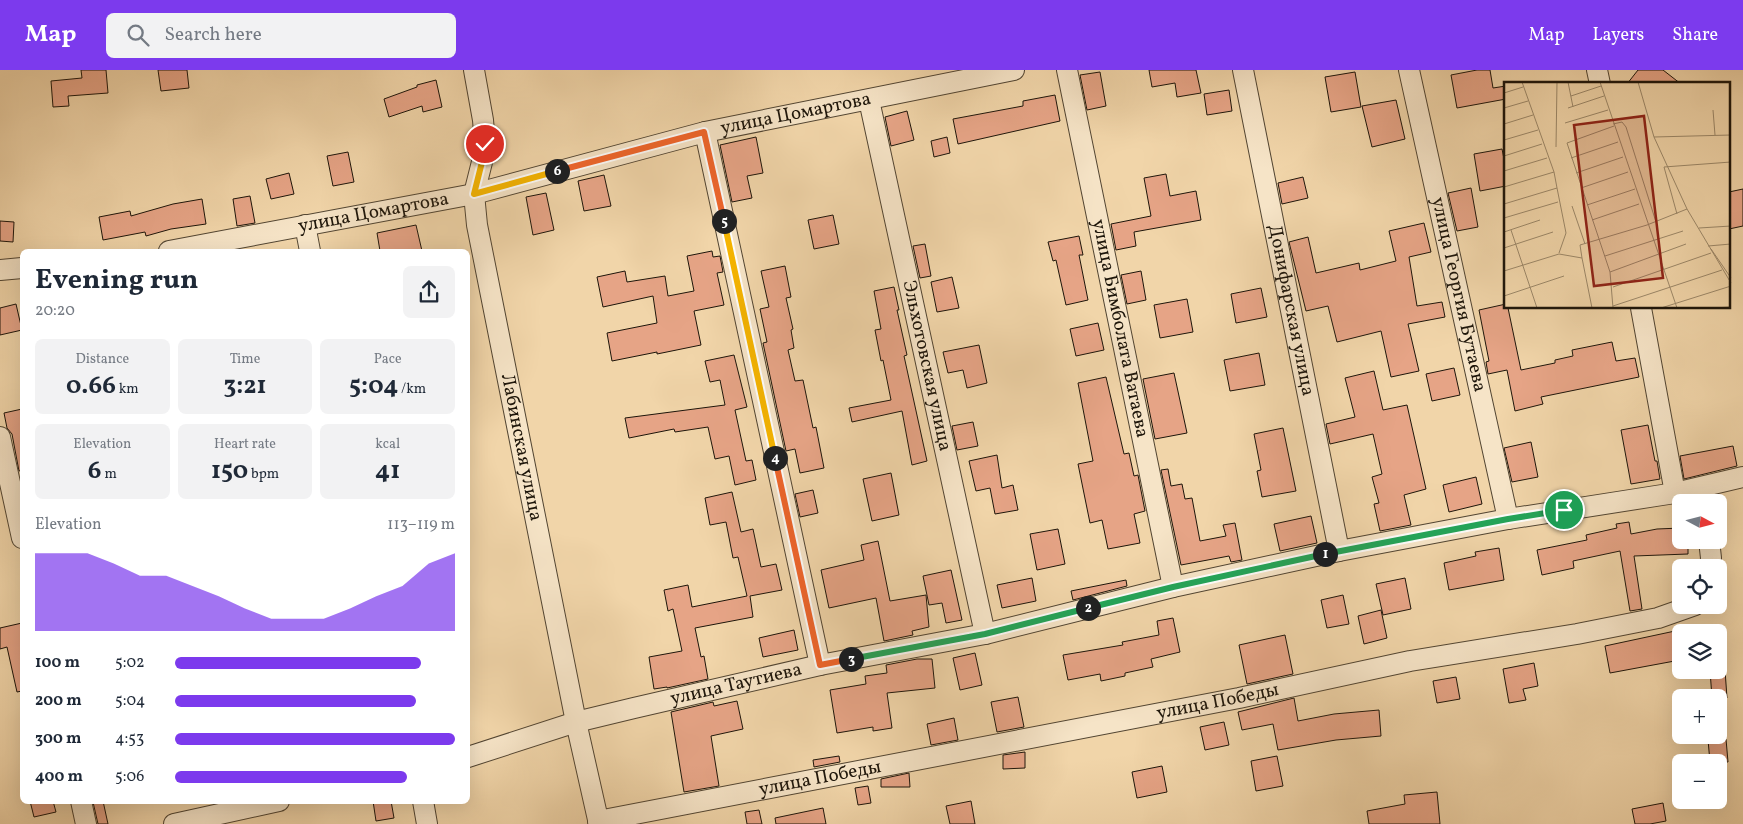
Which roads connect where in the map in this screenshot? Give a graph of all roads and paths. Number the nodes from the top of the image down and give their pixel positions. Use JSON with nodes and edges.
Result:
{"nodes":[{"id":1,"x":474,"y":70,"type":"edge"},
{"id":2,"x":1014,"y":70,"type":"edge"},
{"id":3,"x":1066,"y":70,"type":"edge"},
{"id":4,"x":1242,"y":70,"type":"edge"},
{"id":5,"x":1410,"y":70,"type":"edge"},
{"id":6,"x":869,"y":100,"type":"junction"},
{"id":7,"x":704,"y":132,"type":"junction"},
{"id":8,"x":474,"y":194,"type":"junction"},
{"id":9,"x":305,"y":225,"type":"junction"},
{"id":10,"x":179,"y":249,"type":"edge"},
{"id":11,"x":310,"y":249,"type":"edge"},
{"id":12,"x":20,"y":268,"type":"edge"},
{"id":13,"x":0,"y":270,"type":"edge"},
{"id":14,"x":1641,"y":309,"type":"edge"},
{"id":15,"x":0,"y":437,"type":"edge"},
{"id":16,"x":1743,"y":477,"type":"edge"},
{"id":17,"x":1675,"y":493,"type":"junction"},
{"id":18,"x":1689,"y":494,"type":"edge"},
{"id":19,"x":1705,"y":494,"type":"edge"},
{"id":20,"x":1508,"y":519,"type":"junction"},
{"id":21,"x":20,"y":529,"type":"edge"},
{"id":22,"x":1339,"y":551,"type":"junction"},
{"id":23,"x":1173,"y":587,"type":"junction"},
{"id":24,"x":1672,"y":613,"type":"edge"},
{"id":25,"x":985,"y":634,"type":"junction"},
{"id":26,"x":820,"y":665,"type":"junction"},
{"id":27,"x":576,"y":722,"type":"junction"},
{"id":28,"x":470,"y":756,"type":"edge"},
{"id":29,"x":82,"y":804,"type":"edge"},
{"id":30,"x":271,"y":804,"type":"edge"},
{"id":31,"x":424,"y":804,"type":"edge"},
{"id":32,"x":256,"y":810,"type":"edge"},
{"id":33,"x":598,"y":823,"type":"edge"},
{"id":34,"x":86,"y":824,"type":"edge"},
{"id":35,"x":174,"y":824,"type":"edge"},
{"id":36,"x":427,"y":824,"type":"edge"}],
"edges":[{"from":1,"to":8,"type":"street","name":"Лабинская улица"},
{"from":2,"to":6,"type":"street","name":"улица Цомартова"},
{"from":3,"to":23,"type":"street","name":"улица Бимболата Ватаева"},
{"from":4,"to":22,"type":"street","name":"Донифарская улица"},
{"from":5,"to":20,"type":"street","name":"улица Георгия Бутаева"},
{"from":6,"to":7,"type":"street","name":"улица Цомартова"},
{"from":6,"to":25,"type":"street","name":"Эльхотовская улица"},
{"from":7,"to":8,"type":"street","name":"улица Цомартова"},
{"from":7,"to":26,"type":"street"},
{"from":8,"to":9,"type":"street","name":"улица Цомартова"},
{"from":8,"to":27,"type":"street","name":"Лабинская улица"},
{"from":9,"to":10,"type":"street","name":"улица Цомартова"},
{"from":9,"to":11,"type":"street"},
{"from":12,"to":13,"type":"street"},
{"from":14,"to":17,"type":"street"},
{"from":15,"to":21,"type":"street"},
{"from":16,"to":19,"type":"street","name":"улица Таутиева"},
{"from":17,"to":18,"type":"street","name":"улица Таутиева"},
{"from":17,"to":20,"type":"street","name":"улица Таутиева"},
{"from":20,"to":22,"type":"street","name":"улица Таутиева"},
{"from":22,"to":23,"type":"street","name":"улица Таутиева"},
{"from":23,"to":25,"type":"street","name":"улица Таутиева"},
{"from":24,"to":33,"type":"street","name":"улица Победы"},
{"from":25,"to":26,"type":"street","name":"улица Таутиева"},
{"from":26,"to":27,"type":"street","name":"улица Таутиева"},
{"from":27,"to":28,"type":"street","name":"улица Таутиева"},
{"from":27,"to":33,"type":"street","name":"Лабинская улица"},
{"from":29,"to":34,"type":"street"},
{"from":30,"to":32,"type":"street"},
{"from":31,"to":36,"type":"street"},
{"from":32,"to":35,"type":"street"}]}
